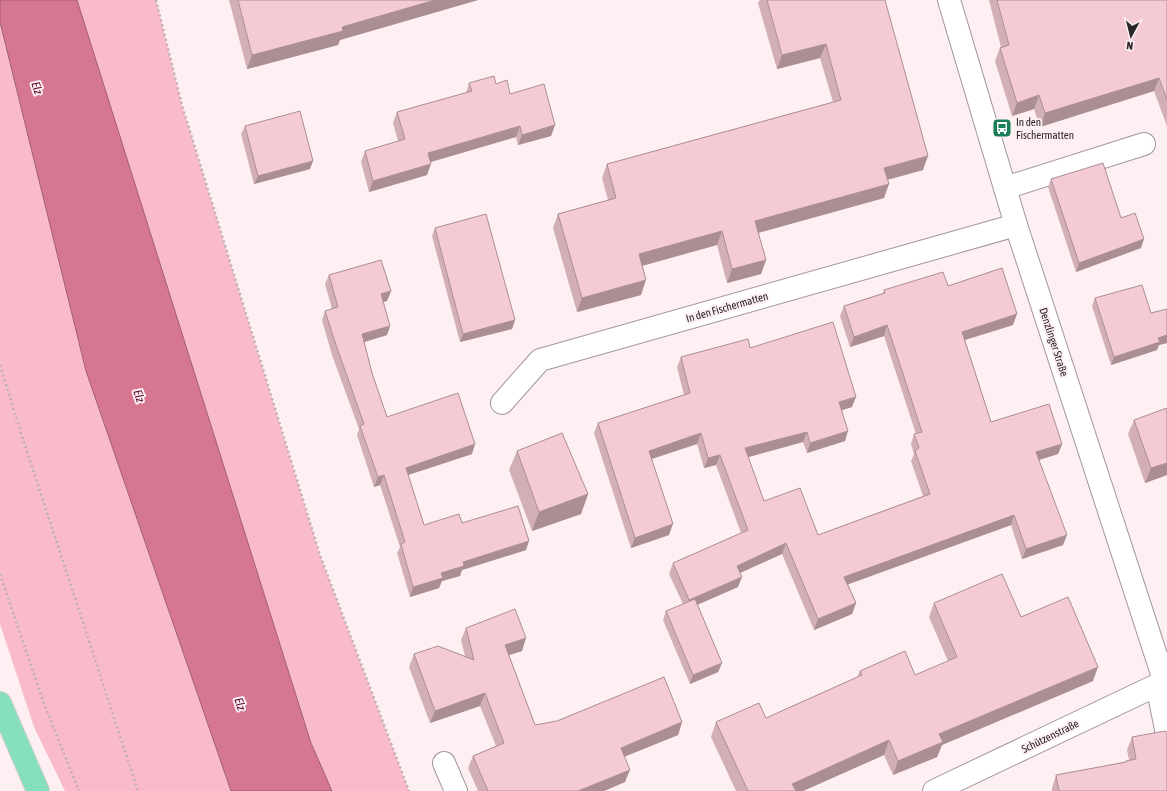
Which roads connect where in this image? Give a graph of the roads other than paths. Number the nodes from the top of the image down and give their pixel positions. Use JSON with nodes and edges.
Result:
{"nodes":[{"id":1,"x":949,"y":0,"type":"edge"},
{"id":2,"x":1144,"y":144,"type":"dead end"},
{"id":3,"x":1005,"y":188,"type":"junction"},
{"id":4,"x":1016,"y":225,"type":"junction"},
{"id":5,"x":502,"y":403,"type":"dead end"},
{"id":6,"x":1163,"y":683,"type":"edge"},
{"id":7,"x":0,"y":703,"type":"edge"},
{"id":8,"x":1167,"y":734,"type":"edge"},
{"id":9,"x":444,"y":764,"type":"dead end"},
{"id":10,"x":38,"y":791,"type":"edge"},
{"id":11,"x":456,"y":791,"type":"edge"},
{"id":12,"x":934,"y":791,"type":"edge"}],
"edges":[{"from":1,"to":3,"type":"street","name":"Denzlinger Straße"},
{"from":2,"to":3,"type":"street"},
{"from":3,"to":4,"type":"street","name":"Denzlinger Straße"},
{"from":4,"to":5,"type":"street","name":"In den Fischermatten"},
{"from":4,"to":6,"type":"street","name":"Denzlinger Straße"},
{"from":6,"to":8,"type":"street","name":"Denzlinger Straße"},
{"from":6,"to":12,"type":"street","name":"Schützenstraße"},
{"from":7,"to":10,"type":"main road"},
{"from":9,"to":11,"type":"street"}]}
